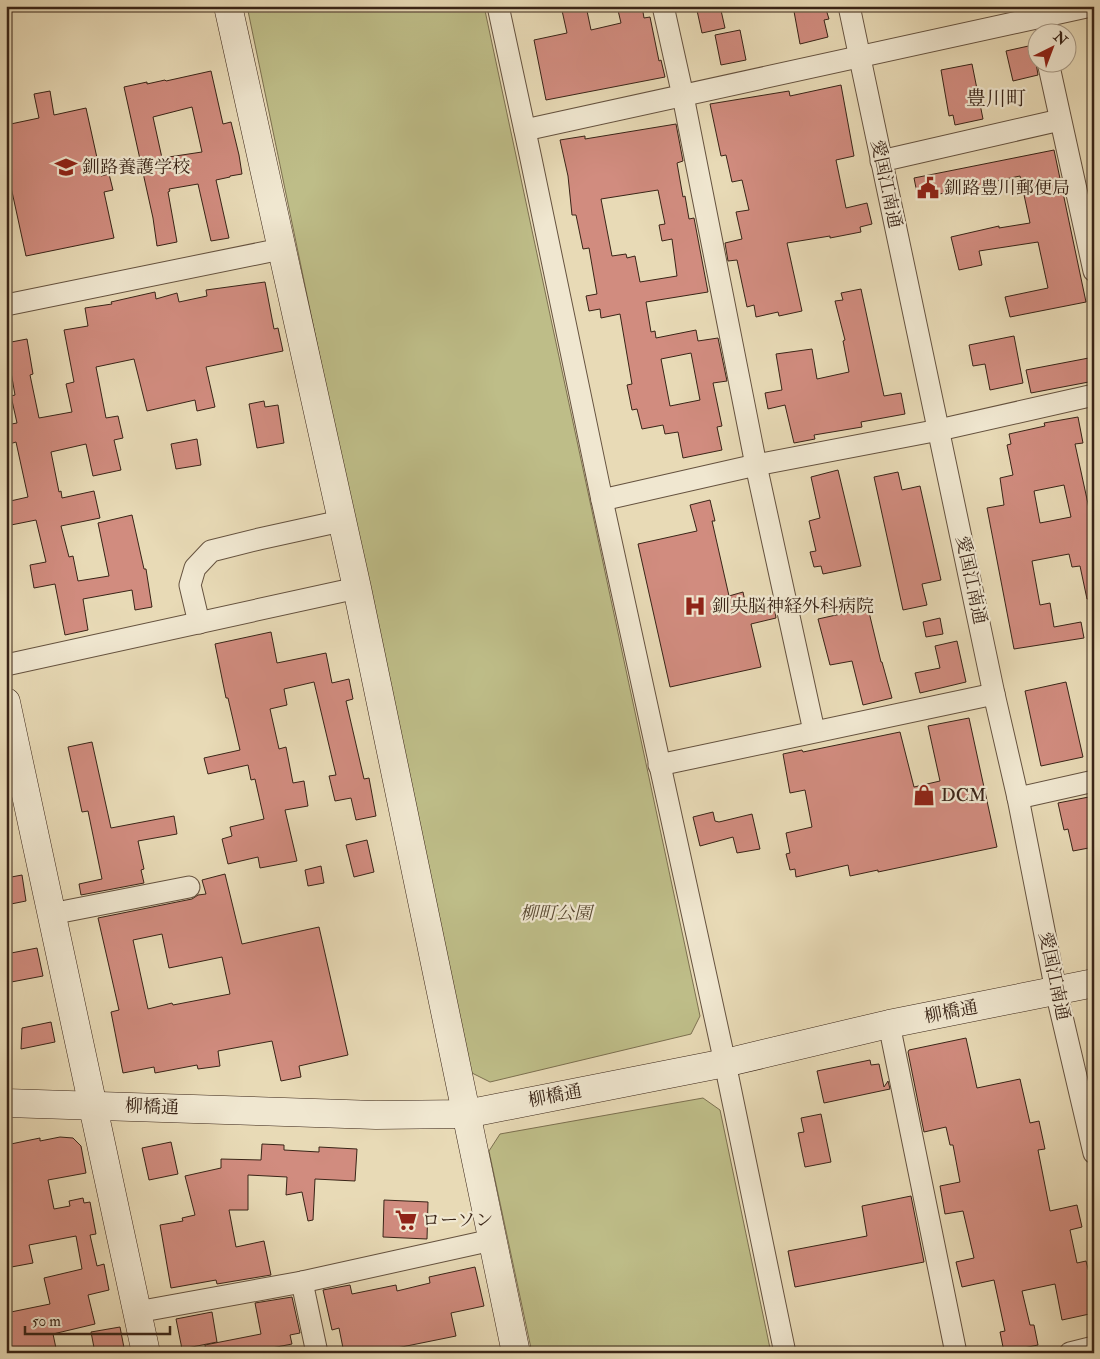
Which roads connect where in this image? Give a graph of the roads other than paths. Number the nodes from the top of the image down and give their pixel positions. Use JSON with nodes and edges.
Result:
{"nodes":[{"id":1,"x":228,"y":6,"type":"edge"},
{"id":2,"x":498,"y":6,"type":"edge"},
{"id":3,"x":663,"y":6,"type":"edge"},
{"id":4,"x":848,"y":6,"type":"edge"},
{"id":5,"x":1091,"y":6,"type":"edge"},
{"id":6,"x":1039,"y":19,"type":"edge"},
{"id":7,"x":859,"y":57,"type":"junction"},
{"id":8,"x":1050,"y":72,"type":"edge"},
{"id":9,"x":683,"y":96,"type":"junction"},
{"id":10,"x":1060,"y":120,"type":"junction"},
{"id":11,"x":525,"y":130,"type":"junction"},
{"id":12,"x":881,"y":161,"type":"junction"},
{"id":13,"x":281,"y":249,"type":"junction"},
{"id":14,"x":1094,"y":271,"type":"edge"},
{"id":15,"x":6,"y":306,"type":"edge"},
{"id":16,"x":1094,"y":395,"type":"edge"},
{"id":17,"x":939,"y":430,"type":"junction"},
{"id":18,"x":756,"y":465,"type":"junction"},
{"id":19,"x":602,"y":500,"type":"junction"},
{"id":20,"x":341,"y":521,"type":"junction"},
{"id":21,"x":357,"y":588,"type":"junction"},
{"id":22,"x":199,"y":623,"type":"junction"},
{"id":23,"x":6,"y":665,"type":"edge"},
{"id":24,"x":994,"y":694,"type":"junction"},
{"id":25,"x":6,"y":702,"type":"edge"},
{"id":26,"x":814,"y":731,"type":"junction"},
{"id":27,"x":659,"y":765,"type":"junction"},
{"id":28,"x":1094,"y":781,"type":"edge"},
{"id":29,"x":1018,"y":798,"type":"junction"},
{"id":30,"x":189,"y":887,"type":"dead end"},
{"id":31,"x":51,"y":914,"type":"junction"},
{"id":32,"x":1094,"y":983,"type":"edge"},
{"id":33,"x":1056,"y":991,"type":"junction"},
{"id":34,"x":889,"y":1024,"type":"junction"},
{"id":35,"x":725,"y":1062,"type":"junction"},
{"id":36,"x":6,"y":1103,"type":"edge"},
{"id":37,"x":92,"y":1105,"type":"junction"},
{"id":38,"x":1089,"y":1105,"type":"edge"},
{"id":39,"x":466,"y":1114,"type":"junction"},
{"id":40,"x":1094,"y":1153,"type":"edge"},
{"id":41,"x":492,"y":1240,"type":"junction"},
{"id":42,"x":302,"y":1282,"type":"junction"},
{"id":43,"x":137,"y":1312,"type":"junction"},
{"id":44,"x":1094,"y":1347,"type":"edge"},
{"id":45,"x":146,"y":1353,"type":"edge"},
{"id":46,"x":317,"y":1353,"type":"edge"},
{"id":47,"x":516,"y":1353,"type":"edge"},
{"id":48,"x":786,"y":1353,"type":"edge"},
{"id":49,"x":956,"y":1353,"type":"edge"},
{"id":50,"x":1070,"y":1353,"type":"edge"}],
"edges":[{"from":1,"to":13,"type":"street"},
{"from":2,"to":11,"type":"street"},
{"from":3,"to":9,"type":"street"},
{"from":4,"to":7,"type":"street","name":"愛国江南通"},
{"from":5,"to":6,"type":"street"},
{"from":6,"to":7,"type":"street"},
{"from":7,"to":9,"type":"street"},
{"from":7,"to":12,"type":"street","name":"愛国江南通"},
{"from":8,"to":10,"type":"street"},
{"from":9,"to":11,"type":"street"},
{"from":9,"to":18,"type":"street"},
{"from":10,"to":12,"type":"street"},
{"from":10,"to":14,"type":"street"},
{"from":11,"to":19,"type":"street"},
{"from":12,"to":17,"type":"street","name":"愛国江南通"},
{"from":13,"to":15,"type":"street"},
{"from":13,"to":20,"type":"street"},
{"from":16,"to":17,"type":"street"},
{"from":17,"to":18,"type":"street"},
{"from":17,"to":24,"type":"street","name":"愛国江南通"},
{"from":18,"to":19,"type":"street"},
{"from":18,"to":26,"type":"street"},
{"from":19,"to":27,"type":"street"},
{"from":20,"to":21,"type":"street"},
{"from":20,"to":22,"type":"street"},
{"from":21,"to":22,"type":"street"},
{"from":21,"to":39,"type":"street"},
{"from":22,"to":23,"type":"street"},
{"from":24,"to":26,"type":"street"},
{"from":24,"to":29,"type":"street","name":"愛国江南通"},
{"from":25,"to":31,"type":"street"},
{"from":26,"to":27,"type":"street"},
{"from":27,"to":35,"type":"street"},
{"from":28,"to":29,"type":"street"},
{"from":29,"to":33,"type":"street","name":"愛国江南通"},
{"from":30,"to":31,"type":"street"},
{"from":31,"to":37,"type":"street"},
{"from":32,"to":33,"type":"street","name":"柳橋通"},
{"from":33,"to":34,"type":"street","name":"柳橋通"},
{"from":33,"to":38,"type":"street","name":"愛国江南通"},
{"from":34,"to":35,"type":"street","name":"柳橋通"},
{"from":34,"to":49,"type":"street"},
{"from":35,"to":39,"type":"street","name":"柳橋通"},
{"from":35,"to":48,"type":"street"},
{"from":36,"to":37,"type":"street","name":"柳橋通"},
{"from":37,"to":39,"type":"street","name":"柳橋通"},
{"from":37,"to":43,"type":"street"},
{"from":38,"to":40,"type":"street","name":"愛国江南通"},
{"from":39,"to":41,"type":"street"},
{"from":41,"to":42,"type":"street"},
{"from":41,"to":47,"type":"street"},
{"from":42,"to":43,"type":"street"},
{"from":42,"to":46,"type":"street"},
{"from":43,"to":45,"type":"street"},
{"from":44,"to":50,"type":"street"}]}
